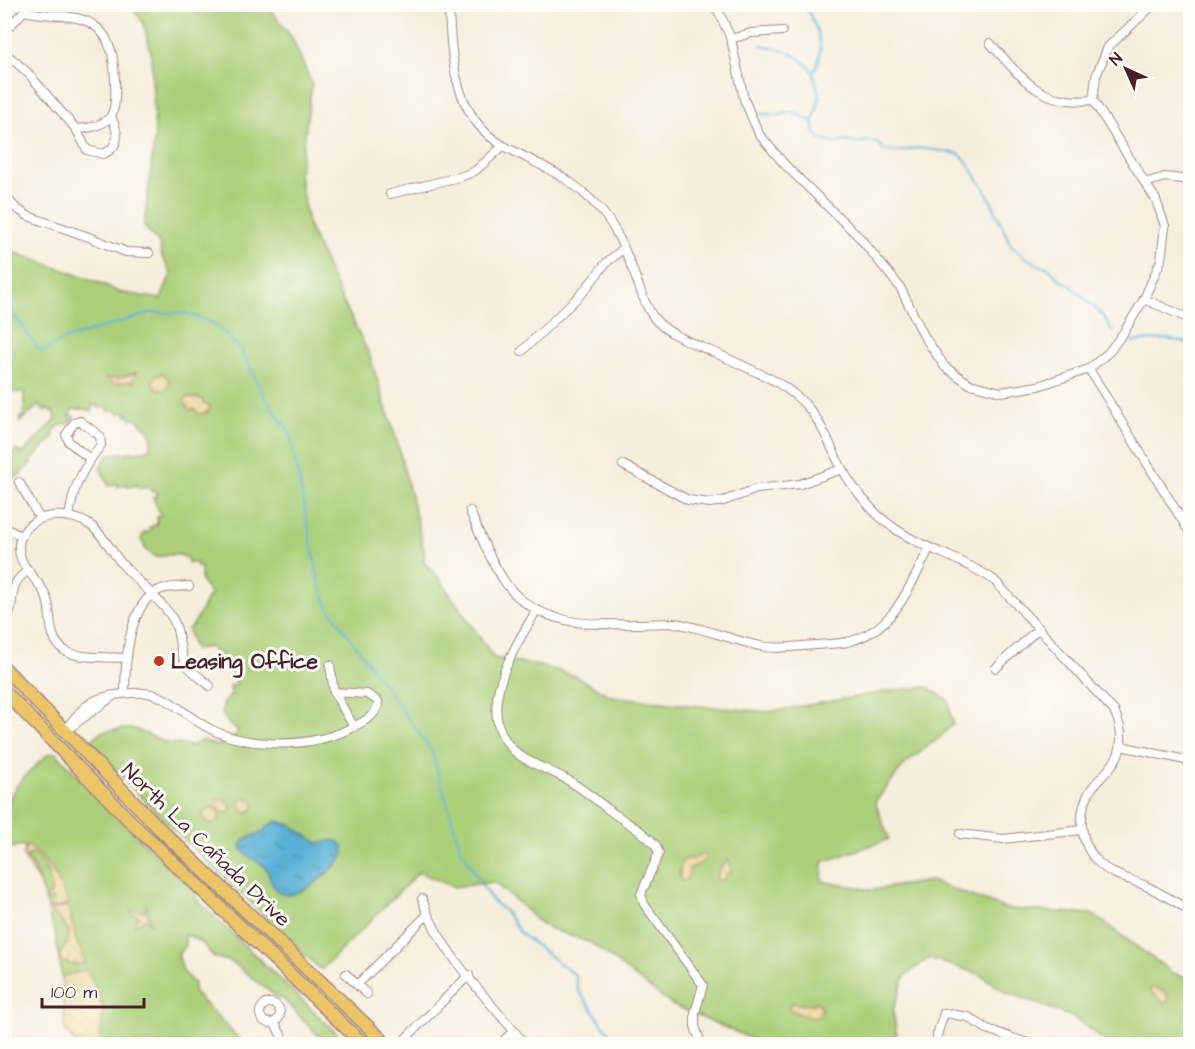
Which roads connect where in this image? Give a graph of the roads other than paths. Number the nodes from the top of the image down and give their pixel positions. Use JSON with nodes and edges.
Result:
{"nodes":[{"id":1,"x":449,"y":4,"type":"edge"},
{"id":2,"x":708,"y":4,"type":"edge"},
{"id":3,"x":1154,"y":4,"type":"edge"},
{"id":4,"x":782,"y":31,"type":"dead end"},
{"id":5,"x":4,"y":32,"type":"edge"},
{"id":6,"x":731,"y":39,"type":"junction"},
{"id":7,"x":990,"y":43,"type":"dead end"},
{"id":8,"x":4,"y":52,"type":"edge"},
{"id":9,"x":1093,"y":100,"type":"junction"},
{"id":10,"x":111,"y":116,"type":"junction"},
{"id":11,"x":76,"y":129,"type":"junction"},
{"id":12,"x":503,"y":146,"type":"junction"},
{"id":13,"x":1191,"y":180,"type":"edge"},
{"id":14,"x":1145,"y":183,"type":"junction"},
{"id":15,"x":390,"y":194,"type":"dead end"},
{"id":16,"x":4,"y":196,"type":"edge"},
{"id":17,"x":624,"y":248,"type":"junction"},
{"id":18,"x":149,"y":253,"type":"dead end"},
{"id":19,"x":1144,"y":299,"type":"junction"},
{"id":20,"x":1191,"y":319,"type":"edge"},
{"id":21,"x":522,"y":351,"type":"dead end"},
{"id":22,"x":1089,"y":369,"type":"junction"},
{"id":23,"x":90,"y":459,"type":"junction"},
{"id":24,"x":623,"y":465,"type":"dead end"},
{"id":25,"x":842,"y":469,"type":"junction"},
{"id":26,"x":19,"y":482,"type":"dead end"},
{"id":27,"x":470,"y":512,"type":"dead end"},
{"id":28,"x":69,"y":518,"type":"junction"},
{"id":29,"x":40,"y":519,"type":"junction"},
{"id":30,"x":4,"y":531,"type":"edge"},
{"id":31,"x":1191,"y":534,"type":"edge"},
{"id":32,"x":21,"y":536,"type":"junction"},
{"id":33,"x":929,"y":549,"type":"junction"},
{"id":34,"x":28,"y":570,"type":"junction"},
{"id":35,"x":4,"y":586,"type":"edge"},
{"id":36,"x":189,"y":586,"type":"dead end"},
{"id":37,"x":12,"y":594,"type":"junction"},
{"id":38,"x":152,"y":595,"type":"junction"},
{"id":39,"x":536,"y":611,"type":"junction"},
{"id":40,"x":4,"y":625,"type":"edge"},
{"id":41,"x":1039,"y":628,"type":"junction"},
{"id":42,"x":127,"y":658,"type":"junction"},
{"id":43,"x":330,"y":665,"type":"dead end"},
{"id":44,"x":996,"y":668,"type":"dead end"},
{"id":45,"x":4,"y":669,"type":"edge"},
{"id":46,"x":210,"y":686,"type":"dead end"},
{"id":47,"x":4,"y":691,"type":"edge"},
{"id":48,"x":334,"y":692,"type":"junction"},
{"id":49,"x":124,"y":693,"type":"junction"},
{"id":50,"x":354,"y":726,"type":"junction"},
{"id":51,"x":64,"y":732,"type":"junction"},
{"id":52,"x":1121,"y":746,"type":"junction"},
{"id":53,"x":1191,"y":761,"type":"edge"},
{"id":54,"x":1082,"y":830,"type":"junction"},
{"id":55,"x":960,"y":834,"type":"dead end"},
{"id":56,"x":422,"y":899,"type":"dead end"},
{"id":57,"x":1191,"y":910,"type":"edge"},
{"id":58,"x":427,"y":915,"type":"junction"},
{"id":59,"x":296,"y":958,"type":"junction"},
{"id":60,"x":285,"y":970,"type":"junction"},
{"id":61,"x":346,"y":974,"type":"dead end"},
{"id":62,"x":469,"y":975,"type":"junction"},
{"id":63,"x":357,"y":985,"type":"junction"},
{"id":64,"x":367,"y":994,"type":"dead end"},
{"id":65,"x":273,"y":1022,"type":"dead end"},
{"id":66,"x":514,"y":1031,"type":"junction"},
{"id":67,"x":286,"y":1044,"type":"edge"},
{"id":68,"x":363,"y":1044,"type":"edge"},
{"id":69,"x":386,"y":1044,"type":"edge"},
{"id":70,"x":400,"y":1044,"type":"edge"},
{"id":71,"x":500,"y":1044,"type":"edge"},
{"id":72,"x":525,"y":1044,"type":"edge"},
{"id":73,"x":700,"y":1044,"type":"edge"},
{"id":74,"x":938,"y":1044,"type":"edge"},
{"id":75,"x":1030,"y":1044,"type":"edge"}],
"edges":[{"from":1,"to":12,"type":"street"},
{"from":2,"to":6,"type":"street"},
{"from":3,"to":9,"type":"street"},
{"from":4,"to":6,"type":"street"},
{"from":5,"to":10,"type":"street"},
{"from":6,"to":22,"type":"street"},
{"from":7,"to":9,"type":"street"},
{"from":8,"to":11,"type":"street"},
{"from":9,"to":14,"type":"street"},
{"from":10,"to":11,"type":"street"},
{"from":10,"to":11,"type":"street"},
{"from":12,"to":15,"type":"street"},
{"from":12,"to":17,"type":"street"},
{"from":13,"to":14,"type":"street"},
{"from":14,"to":19,"type":"street"},
{"from":16,"to":18,"type":"street"},
{"from":17,"to":21,"type":"street"},
{"from":17,"to":25,"type":"street"},
{"from":19,"to":20,"type":"street"},
{"from":19,"to":22,"type":"street"},
{"from":22,"to":31,"type":"street"},
{"from":23,"to":23,"type":"street"},
{"from":23,"to":28,"type":"street"},
{"from":24,"to":25,"type":"street"},
{"from":25,"to":33,"type":"street"},
{"from":26,"to":29,"type":"street"},
{"from":27,"to":39,"type":"street"},
{"from":28,"to":29,"type":"street"},
{"from":28,"to":38,"type":"street"},
{"from":29,"to":32,"type":"street"},
{"from":30,"to":32,"type":"street"},
{"from":32,"to":34,"type":"street"},
{"from":33,"to":39,"type":"street"},
{"from":33,"to":41,"type":"street"},
{"from":34,"to":37,"type":"street"},
{"from":34,"to":42,"type":"street"},
{"from":35,"to":37,"type":"street"},
{"from":36,"to":38,"type":"street"},
{"from":37,"to":40,"type":"street"},
{"from":38,"to":42,"type":"street"},
{"from":38,"to":46,"type":"street"},
{"from":39,"to":73,"type":"street"},
{"from":41,"to":44,"type":"street"},
{"from":41,"to":52,"type":"street"},
{"from":42,"to":49,"type":"street"},
{"from":43,"to":48,"type":"street"},
{"from":45,"to":51,"type":"main road","name":"North La Cañada Drive"},
{"from":47,"to":60,"type":"main road","name":"North La Cañada Drive"},
{"from":48,"to":50,"type":"street"},
{"from":48,"to":50,"type":"street"},
{"from":49,"to":50,"type":"street"},
{"from":49,"to":51,"type":"street"},
{"from":51,"to":59,"type":"main road","name":"North La Cañada Drive"},
{"from":52,"to":53,"type":"street"},
{"from":52,"to":54,"type":"street"},
{"from":54,"to":55,"type":"street"},
{"from":54,"to":57,"type":"street"},
{"from":56,"to":58,"type":"street"},
{"from":58,"to":62,"type":"street"},
{"from":58,"to":63,"type":"street"},
{"from":59,"to":60,"type":"main road"},
{"from":59,"to":69,"type":"main road","name":"North La Cañada Drive"},
{"from":60,"to":68,"type":"main road","name":"North La Cañada Drive"},
{"from":61,"to":63,"type":"street"},
{"from":62,"to":66,"type":"street"},
{"from":62,"to":70,"type":"street"},
{"from":63,"to":64,"type":"street"},
{"from":65,"to":67,"type":"street"},
{"from":66,"to":71,"type":"street"},
{"from":66,"to":72,"type":"street"},
{"from":74,"to":75,"type":"street"}]}
